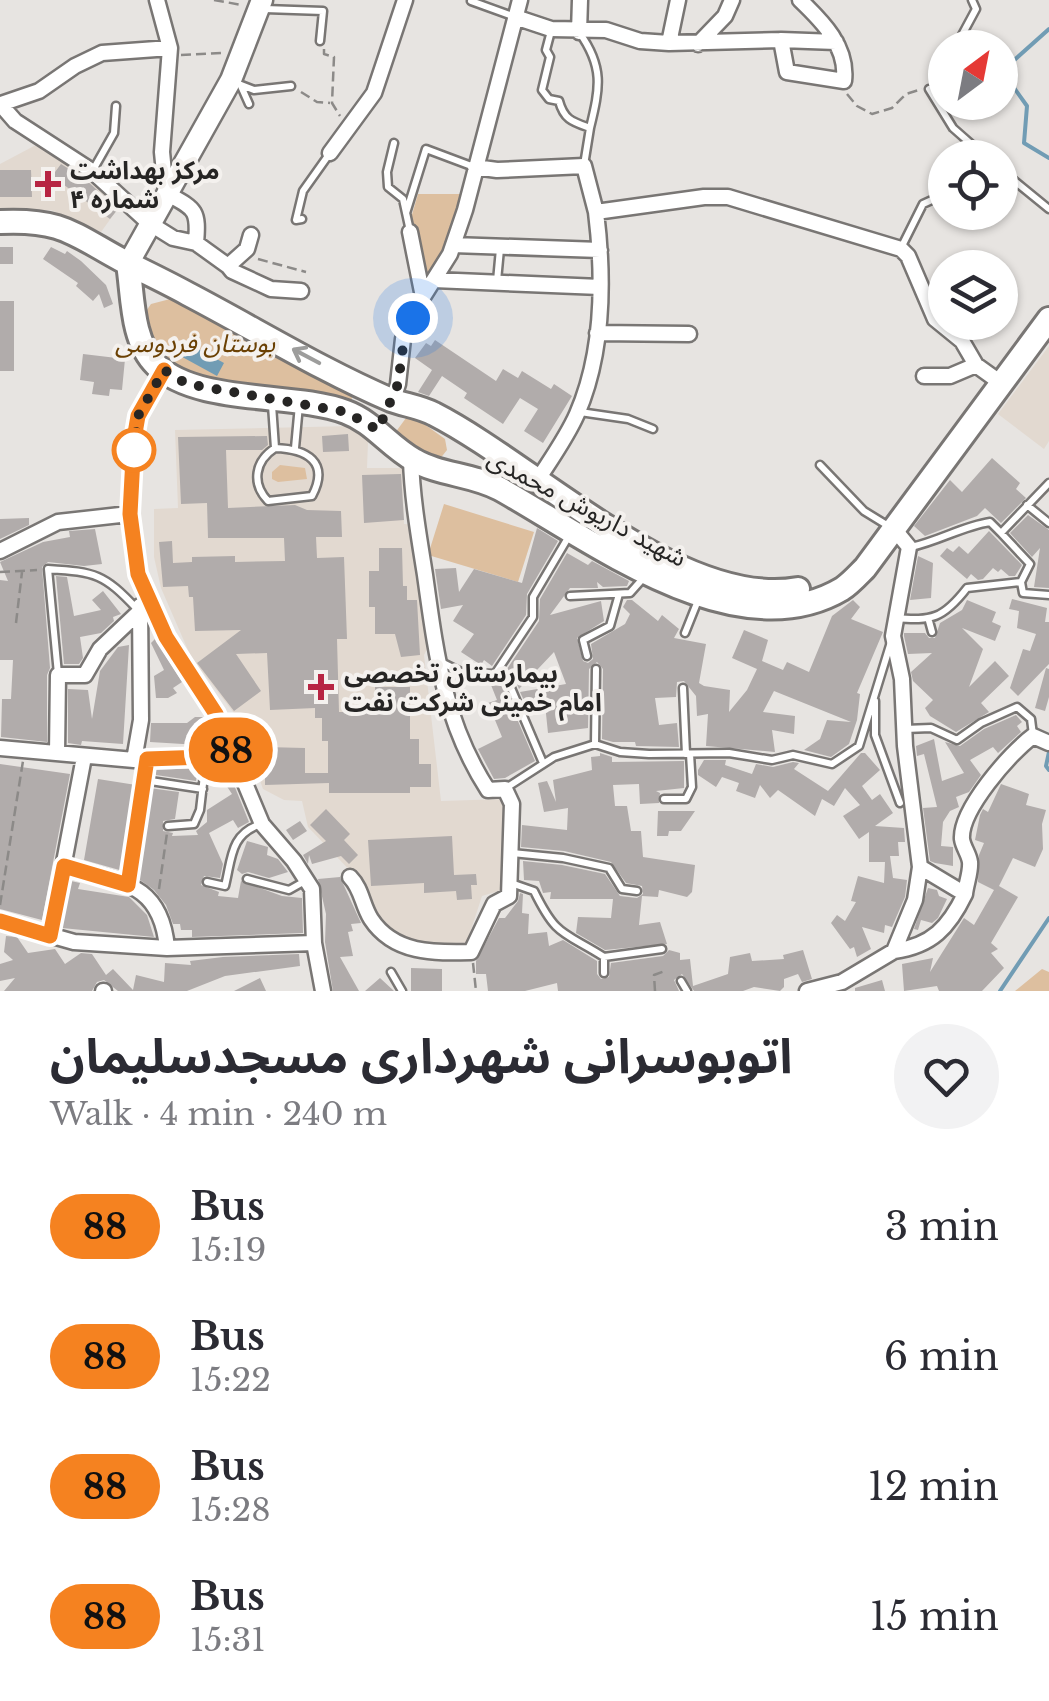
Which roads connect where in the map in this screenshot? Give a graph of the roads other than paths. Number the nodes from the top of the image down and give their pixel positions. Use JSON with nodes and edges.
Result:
{"nodes":[{"id":1,"x":157,"y":0,"type":"edge"},
{"id":2,"x":404,"y":0,"type":"edge"},
{"id":3,"x":520,"y":0,"type":"edge"},
{"id":4,"x":580,"y":0,"type":"edge"},
{"id":5,"x":678,"y":0,"type":"edge"},
{"id":6,"x":732,"y":0,"type":"edge"},
{"id":7,"x":800,"y":0,"type":"edge"},
{"id":8,"x":972,"y":0,"type":"edge"},
{"id":9,"x":470,"y":1,"type":"edge"},
{"id":10,"x":260,"y":4,"type":"edge"},
{"id":11,"x":516,"y":17,"type":"junction"},
{"id":12,"x":551,"y":29,"type":"junction"},
{"id":13,"x":965,"y":30,"type":"edge"},
{"id":14,"x":579,"y":32,"type":"junction"},
{"id":15,"x":320,"y":40,"type":"road end"},
{"id":16,"x":781,"y":40,"type":"junction"},
{"id":17,"x":836,"y":42,"type":"junction"},
{"id":18,"x":669,"y":44,"type":"junction"},
{"id":19,"x":698,"y":44,"type":"junction"},
{"id":20,"x":170,"y":52,"type":"junction"},
{"id":21,"x":235,"y":83,"type":"junction"},
{"id":22,"x":291,"y":86,"type":"road end"},
{"id":23,"x":0,"y":104,"type":"edge"},
{"id":24,"x":249,"y":104,"type":"dead end"},
{"id":25,"x":116,"y":106,"type":"dead end"},
{"id":26,"x":949,"y":120,"type":"edge"},
{"id":27,"x":590,"y":128,"type":"junction"},
{"id":28,"x":967,"y":140,"type":"edge"},
{"id":29,"x":394,"y":143,"type":"dead end"},
{"id":30,"x":330,"y":153,"type":"joint"},
{"id":31,"x":584,"y":166,"type":"junction"},
{"id":32,"x":475,"y":167,"type":"junction"},
{"id":33,"x":92,"y":171,"type":"junction"},
{"id":34,"x":1018,"y":184,"type":"edge"},
{"id":35,"x":166,"y":192,"type":"junction"},
{"id":36,"x":928,"y":202,"type":"edge"},
{"id":37,"x":1049,"y":209,"type":"edge"},
{"id":38,"x":596,"y":212,"type":"junction"},
{"id":39,"x":406,"y":214,"type":"junction"},
{"id":40,"x":302,"y":220,"type":"dead end"},
{"id":41,"x":0,"y":222,"type":"edge"},
{"id":42,"x":149,"y":222,"type":"junction"},
{"id":43,"x":410,"y":232,"type":"joint"},
{"id":44,"x":250,"y":242,"type":"road end"},
{"id":45,"x":196,"y":243,"type":"junction"},
{"id":46,"x":453,"y":245,"type":"junction"},
{"id":47,"x":500,"y":248,"type":"junction"},
{"id":48,"x":901,"y":249,"type":"junction"},
{"id":49,"x":600,"y":250,"type":"junction"},
{"id":50,"x":128,"y":264,"type":"junction"},
{"id":51,"x":228,"y":266,"type":"junction"},
{"id":52,"x":434,"y":280,"type":"junction"},
{"id":53,"x":497,"y":283,"type":"junction"},
{"id":54,"x":174,"y":286,"type":"junction"},
{"id":55,"x":600,"y":287,"type":"junction"},
{"id":56,"x":301,"y":290,"type":"dead end"},
{"id":57,"x":423,"y":297,"type":"junction"},
{"id":58,"x":134,"y":306,"type":"junction"},
{"id":59,"x":1049,"y":319,"type":"edge"},
{"id":60,"x":597,"y":333,"type":"junction"},
{"id":61,"x":689,"y":334,"type":"dead end"},
{"id":62,"x":976,"y":366,"type":"junction"},
{"id":63,"x":164,"y":370,"type":"junction"},
{"id":64,"x":924,"y":376,"type":"dead end"},
{"id":65,"x":1001,"y":383,"type":"junction"},
{"id":66,"x":270,"y":399,"type":"junction"},
{"id":67,"x":393,"y":400,"type":"junction"},
{"id":68,"x":300,"y":404,"type":"junction"},
{"id":69,"x":578,"y":412,"type":"junction"},
{"id":70,"x":448,"y":422,"type":"junction"},
{"id":71,"x":653,"y":429,"type":"dead end"},
{"id":72,"x":378,"y":430,"type":"junction"},
{"id":73,"x":275,"y":448,"type":"junction"},
{"id":74,"x":295,"y":448,"type":"junction"},
{"id":75,"x":412,"y":459,"type":"junction"},
{"id":76,"x":820,"y":466,"type":"dead end"},
{"id":77,"x":435,"y":468,"type":"junction"},
{"id":78,"x":537,"y":482,"type":"junction"},
{"id":79,"x":1049,"y":483,"type":"edge"},
{"id":80,"x":1027,"y":505,"type":"junction"},
{"id":81,"x":130,"y":514,"type":"junction"},
{"id":82,"x":1049,"y":523,"type":"edge"},
{"id":83,"x":571,"y":532,"type":"junction"},
{"id":84,"x":1001,"y":533,"type":"junction"},
{"id":85,"x":895,"y":542,"type":"junction"},
{"id":86,"x":0,"y":551,"type":"edge"},
{"id":87,"x":138,"y":574,"type":"junction"},
{"id":88,"x":647,"y":574,"type":"junction"},
{"id":89,"x":1021,"y":582,"type":"junction"},
{"id":90,"x":619,"y":594,"type":"junction"},
{"id":91,"x":1049,"y":595,"type":"edge"},
{"id":92,"x":570,"y":596,"type":"dead end"},
{"id":93,"x":699,"y":597,"type":"junction"},
{"id":94,"x":140,"y":609,"type":"junction"},
{"id":95,"x":894,"y":618,"type":"junction"},
{"id":96,"x":928,"y":620,"type":"junction"},
{"id":97,"x":932,"y":632,"type":"dead end"},
{"id":98,"x":685,"y":633,"type":"dead end"},
{"id":99,"x":893,"y":636,"type":"junction"},
{"id":100,"x":587,"y":656,"type":"dead end"},
{"id":101,"x":438,"y":661,"type":"junction"},
{"id":102,"x":596,"y":669,"type":"dead end"},
{"id":103,"x":495,"y":674,"type":"junction"},
{"id":104,"x":58,"y":675,"type":"junction"},
{"id":105,"x":683,"y":688,"type":"dead end"},
{"id":106,"x":875,"y":690,"type":"junction"},
{"id":107,"x":904,"y":729,"type":"junction"},
{"id":108,"x":1040,"y":740,"type":"edge"},
{"id":109,"x":594,"y":744,"type":"junction"},
{"id":110,"x":0,"y":748,"type":"edge"},
{"id":111,"x":57,"y":753,"type":"junction"},
{"id":112,"x":688,"y":754,"type":"junction"},
{"id":113,"x":234,"y":756,"type":"junction"},
{"id":114,"x":206,"y":757,"type":"junction"},
{"id":115,"x":84,"y":758,"type":"junction"},
{"id":116,"x":141,"y":759,"type":"junction"},
{"id":117,"x":543,"y":763,"type":"junction"},
{"id":118,"x":144,"y":780,"type":"junction"},
{"id":119,"x":505,"y":788,"type":"junction"},
{"id":120,"x":203,"y":789,"type":"junction"},
{"id":121,"x":664,"y":799,"type":"dead end"},
{"id":122,"x":900,"y":804,"type":"dead end"},
{"id":123,"x":262,"y":824,"type":"junction"},
{"id":124,"x":168,"y":826,"type":"road end"},
{"id":125,"x":511,"y":853,"type":"junction"},
{"id":126,"x":64,"y":866,"type":"junction"},
{"id":127,"x":920,"y":866,"type":"junction"},
{"id":128,"x":350,"y":877,"type":"dead end"},
{"id":129,"x":247,"y":879,"type":"dead end"},
{"id":130,"x":306,"y":880,"type":"junction"},
{"id":131,"x":207,"y":882,"type":"dead end"},
{"id":132,"x":510,"y":883,"type":"junction"},
{"id":133,"x":128,"y":885,"type":"junction"},
{"id":134,"x":637,"y":891,"type":"dead end"},
{"id":135,"x":965,"y":894,"type":"junction"},
{"id":136,"x":0,"y":921,"type":"edge"},
{"id":137,"x":50,"y":936,"type":"junction"},
{"id":138,"x":314,"y":943,"type":"junction"},
{"id":139,"x":167,"y":948,"type":"junction"},
{"id":140,"x":662,"y":949,"type":"dead end"},
{"id":141,"x":894,"y":950,"type":"junction"},
{"id":142,"x":604,"y":956,"type":"junction"},
{"id":143,"x":391,"y":972,"type":"dead end"},
{"id":144,"x":604,"y":973,"type":"dead end"},
{"id":145,"x":681,"y":982,"type":"dead end"},
{"id":146,"x":324,"y":991,"type":"edge"},
{"id":147,"x":402,"y":991,"type":"edge"},
{"id":148,"x":687,"y":991,"type":"edge"},
{"id":149,"x":807,"y":991,"type":"edge"}],
"edges":[{"from":1,"to":20,"type":"street"},
{"from":2,"to":30,"type":"street"},
{"from":3,"to":11,"type":"street"},
{"from":4,"to":14,"type":"street"},
{"from":5,"to":18,"type":"street"},
{"from":6,"to":19,"type":"street"},
{"from":7,"to":17,"type":"street"},
{"from":8,"to":13,"type":"lane"},
{"from":9,"to":11,"type":"lane"},
{"from":10,"to":15,"type":"lane"},
{"from":10,"to":21,"type":"main road"},
{"from":11,"to":12,"type":"street"},
{"from":11,"to":32,"type":"street"},
{"from":12,"to":14,"type":"street"},
{"from":12,"to":27,"type":"lane"},
{"from":14,"to":18,"type":"street"},
{"from":14,"to":27,"type":"lane"},
{"from":16,"to":17,"type":"street"},
{"from":16,"to":17,"type":"street"},
{"from":16,"to":19,"type":"street"},
{"from":18,"to":19,"type":"street"},
{"from":20,"to":23,"type":"street"},
{"from":20,"to":35,"type":"street"},
{"from":21,"to":22,"type":"lane"},
{"from":21,"to":24,"type":"lane"},
{"from":21,"to":35,"type":"main road"},
{"from":23,"to":33,"type":"street"},
{"from":25,"to":33,"type":"lane"},
{"from":26,"to":28,"type":"lane"},
{"from":27,"to":31,"type":"lane"},
{"from":29,"to":39,"type":"lane"},
{"from":30,"to":40,"type":"lane"},
{"from":31,"to":32,"type":"street"},
{"from":31,"to":38,"type":"street"},
{"from":32,"to":39,"type":"lane"},
{"from":32,"to":46,"type":"street"},
{"from":33,"to":42,"type":"street"},
{"from":34,"to":37,"type":"lane"},
{"from":35,"to":42,"type":"main road"},
{"from":35,"to":45,"type":"street"},
{"from":36,"to":48,"type":"lane"},
{"from":38,"to":48,"type":"street"},
{"from":38,"to":49,"type":"street"},
{"from":39,"to":43,"type":"lane"},
{"from":41,"to":50,"type":"main road","name":"شهید داریوش محمدی"},
{"from":42,"to":45,"type":"street"},
{"from":42,"to":50,"type":"main road"},
{"from":43,"to":57,"type":"street"},
{"from":44,"to":51,"type":"street"},
{"from":45,"to":51,"type":"street"},
{"from":46,"to":47,"type":"street"},
{"from":46,"to":52,"type":"street"},
{"from":47,"to":49,"type":"street"},
{"from":47,"to":53,"type":"lane"},
{"from":48,"to":62,"type":"street"},
{"from":49,"to":55,"type":"street"},
{"from":50,"to":54,"type":"main road","name":"شهید داریوش محمدی"},
{"from":50,"to":58,"type":"main road"},
{"from":51,"to":56,"type":"street"},
{"from":52,"to":53,"type":"street"},
{"from":52,"to":57,"type":"street"},
{"from":53,"to":55,"type":"street"},
{"from":54,"to":58,"type":"main road"},
{"from":67,"to":54,"type":"main road","name":"شهید داریوش محمدی","one_way":true},
{"from":55,"to":60,"type":"street"},
{"from":57,"to":67,"type":"street"},
{"from":58,"to":63,"type":"main road"},
{"from":59,"to":65,"type":"main road","name":"شهید داریوش محمدی"},
{"from":60,"to":61,"type":"street"},
{"from":60,"to":69,"type":"street"},
{"from":62,"to":64,"type":"street"},
{"from":62,"to":65,"type":"street"},
{"from":63,"to":66,"type":"main road","name":"شهید داریوش محمدی"},
{"from":63,"to":81,"type":"street"},
{"from":65,"to":85,"type":"main road","name":"شهید داریوش محمدی"},
{"from":66,"to":68,"type":"main road","name":"شهید داریوش محمدی"},
{"from":66,"to":73,"type":"lane"},
{"from":67,"to":70,"type":"main road","name":"شهید داریوش محمدی"},
{"from":67,"to":72,"type":"main road"},
{"from":68,"to":72,"type":"main road","name":"شهید داریوش محمدی"},
{"from":68,"to":74,"type":"lane"},
{"from":69,"to":71,"type":"lane"},
{"from":69,"to":78,"type":"street"},
{"from":70,"to":77,"type":"main road"},
{"from":70,"to":78,"type":"main road","name":"شهید داریوش محمدی"},
{"from":72,"to":75,"type":"main road","name":"شهید داریوش محمدی"},
{"from":73,"to":74,"type":"lane"},
{"from":73,"to":74,"type":"lane"},
{"from":75,"to":77,"type":"main road","name":"شهید داریوش محمدی"},
{"from":75,"to":101,"type":"street"},
{"from":76,"to":85,"type":"lane"},
{"from":77,"to":83,"type":"main road","name":"شهید داریوش محمدی"},
{"from":78,"to":85,"type":"main road","name":"شهید داریوش محمدی"},
{"from":79,"to":80,"type":"lane"},
{"from":80,"to":82,"type":"lane"},
{"from":80,"to":84,"type":"lane"},
{"from":81,"to":86,"type":"street"},
{"from":81,"to":87,"type":"street"},
{"from":83,"to":88,"type":"main road","name":"شهید داریوش محمدی"},
{"from":83,"to":103,"type":"lane"},
{"from":84,"to":85,"type":"lane"},
{"from":84,"to":89,"type":"lane"},
{"from":85,"to":93,"type":"main road","name":"شهید داریوش محمدی"},
{"from":85,"to":95,"type":"street"},
{"from":87,"to":94,"type":"street"},
{"from":87,"to":113,"type":"street"},
{"from":88,"to":90,"type":"lane"},
{"from":88,"to":93,"type":"main road","name":"شهید داریوش محمدی"},
{"from":89,"to":91,"type":"lane"},
{"from":89,"to":96,"type":"lane"},
{"from":90,"to":92,"type":"lane"},
{"from":90,"to":100,"type":"lane"},
{"from":93,"to":98,"type":"lane"},
{"from":94,"to":104,"type":"street"},
{"from":94,"to":104,"type":"lane"},
{"from":94,"to":116,"type":"street"},
{"from":95,"to":96,"type":"lane"},
{"from":95,"to":99,"type":"street"},
{"from":96,"to":97,"type":"lane"},
{"from":99,"to":106,"type":"lane"},
{"from":99,"to":107,"type":"street"},
{"from":101,"to":103,"type":"lane"},
{"from":101,"to":119,"type":"street"},
{"from":102,"to":109,"type":"lane"},
{"from":103,"to":117,"type":"lane"},
{"from":104,"to":111,"type":"street"},
{"from":105,"to":112,"type":"lane"},
{"from":106,"to":112,"type":"lane"},
{"from":106,"to":122,"type":"lane"},
{"from":107,"to":108,"type":"lane"},
{"from":107,"to":127,"type":"street"},
{"from":108,"to":135,"type":"street"},
{"from":109,"to":112,"type":"lane"},
{"from":109,"to":117,"type":"lane"},
{"from":110,"to":111,"type":"street"},
{"from":111,"to":115,"type":"street"},
{"from":112,"to":121,"type":"lane"},
{"from":113,"to":114,"type":"street"},
{"from":113,"to":123,"type":"street"},
{"from":114,"to":116,"type":"street"},
{"from":114,"to":120,"type":"lane"},
{"from":115,"to":116,"type":"street"},
{"from":115,"to":126,"type":"street"},
{"from":116,"to":118,"type":"lane"},
{"from":117,"to":119,"type":"lane"},
{"from":118,"to":120,"type":"lane"},
{"from":118,"to":133,"type":"lane"},
{"from":119,"to":125,"type":"street"},
{"from":120,"to":124,"type":"lane"},
{"from":123,"to":130,"type":"street"},
{"from":123,"to":131,"type":"lane"},
{"from":125,"to":132,"type":"street"},
{"from":125,"to":134,"type":"lane"},
{"from":126,"to":133,"type":"street"},
{"from":126,"to":137,"type":"street"},
{"from":127,"to":135,"type":"street"},
{"from":127,"to":141,"type":"street"},
{"from":128,"to":132,"type":"street"},
{"from":129,"to":130,"type":"lane"},
{"from":130,"to":138,"type":"street"},
{"from":132,"to":142,"type":"lane"},
{"from":133,"to":139,"type":"street"},
{"from":135,"to":141,"type":"street"},
{"from":136,"to":137,"type":"street"},
{"from":137,"to":139,"type":"street"},
{"from":138,"to":139,"type":"street"},
{"from":138,"to":146,"type":"street"},
{"from":140,"to":142,"type":"lane"},
{"from":141,"to":149,"type":"street"},
{"from":142,"to":144,"type":"lane"},
{"from":143,"to":147,"type":"lane"},
{"from":145,"to":148,"type":"lane"}]}
